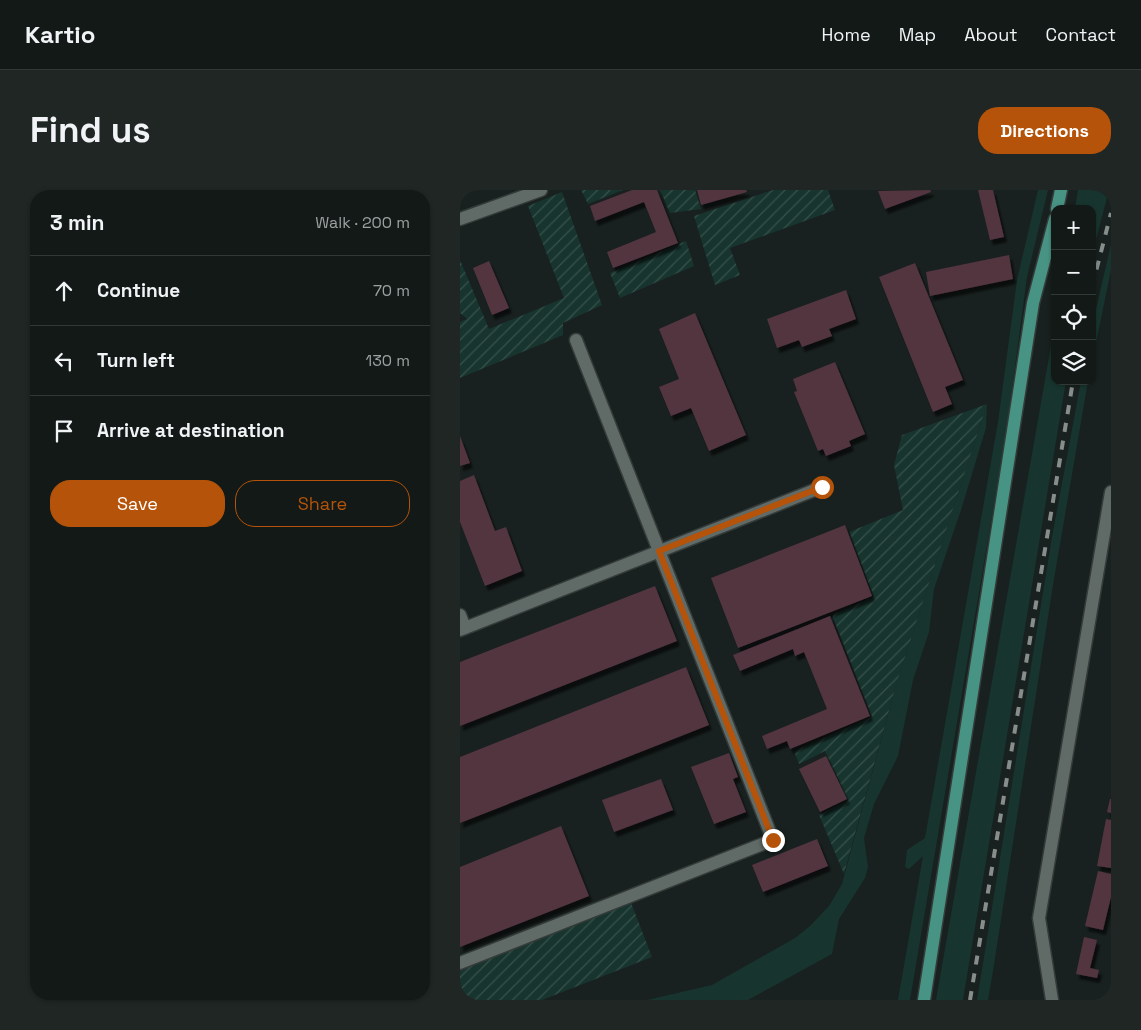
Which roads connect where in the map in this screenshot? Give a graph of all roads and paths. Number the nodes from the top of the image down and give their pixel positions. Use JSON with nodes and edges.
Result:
{"nodes":[{"id":1,"x":541,"y":190,"type":"edge"},
{"id":2,"x":1061,"y":190,"type":"edge"},
{"id":3,"x":1058,"y":205,"type":"edge"},
{"id":4,"x":460,"y":219,"type":"edge"},
{"id":5,"x":1051,"y":234,"type":"edge"},
{"id":6,"x":576,"y":340,"type":"dead end"},
{"id":7,"x":822,"y":487,"type":"dead end"},
{"id":8,"x":1111,"y":492,"type":"edge"},
{"id":9,"x":1106,"y":544,"type":"edge"},
{"id":10,"x":659,"y":551,"type":"junction"},
{"id":11,"x":460,"y":615,"type":"edge"},
{"id":12,"x":463,"y":629,"type":"edge"},
{"id":13,"x":460,"y":963,"type":"edge"},
{"id":14,"x":924,"y":1000,"type":"edge"},
{"id":15,"x":1052,"y":1000,"type":"edge"}],
"edges":[{"from":1,"to":4,"type":"street"},
{"from":2,"to":3,"type":"main road"},
{"from":5,"to":14,"type":"main road"},
{"from":6,"to":10,"type":"street"},
{"from":7,"to":10,"type":"street"},
{"from":8,"to":9,"type":"street"},
{"from":9,"to":15,"type":"street"},
{"from":10,"to":12,"type":"street"},
{"from":10,"to":13,"type":"street"},
{"from":11,"to":12,"type":"street"}]}
